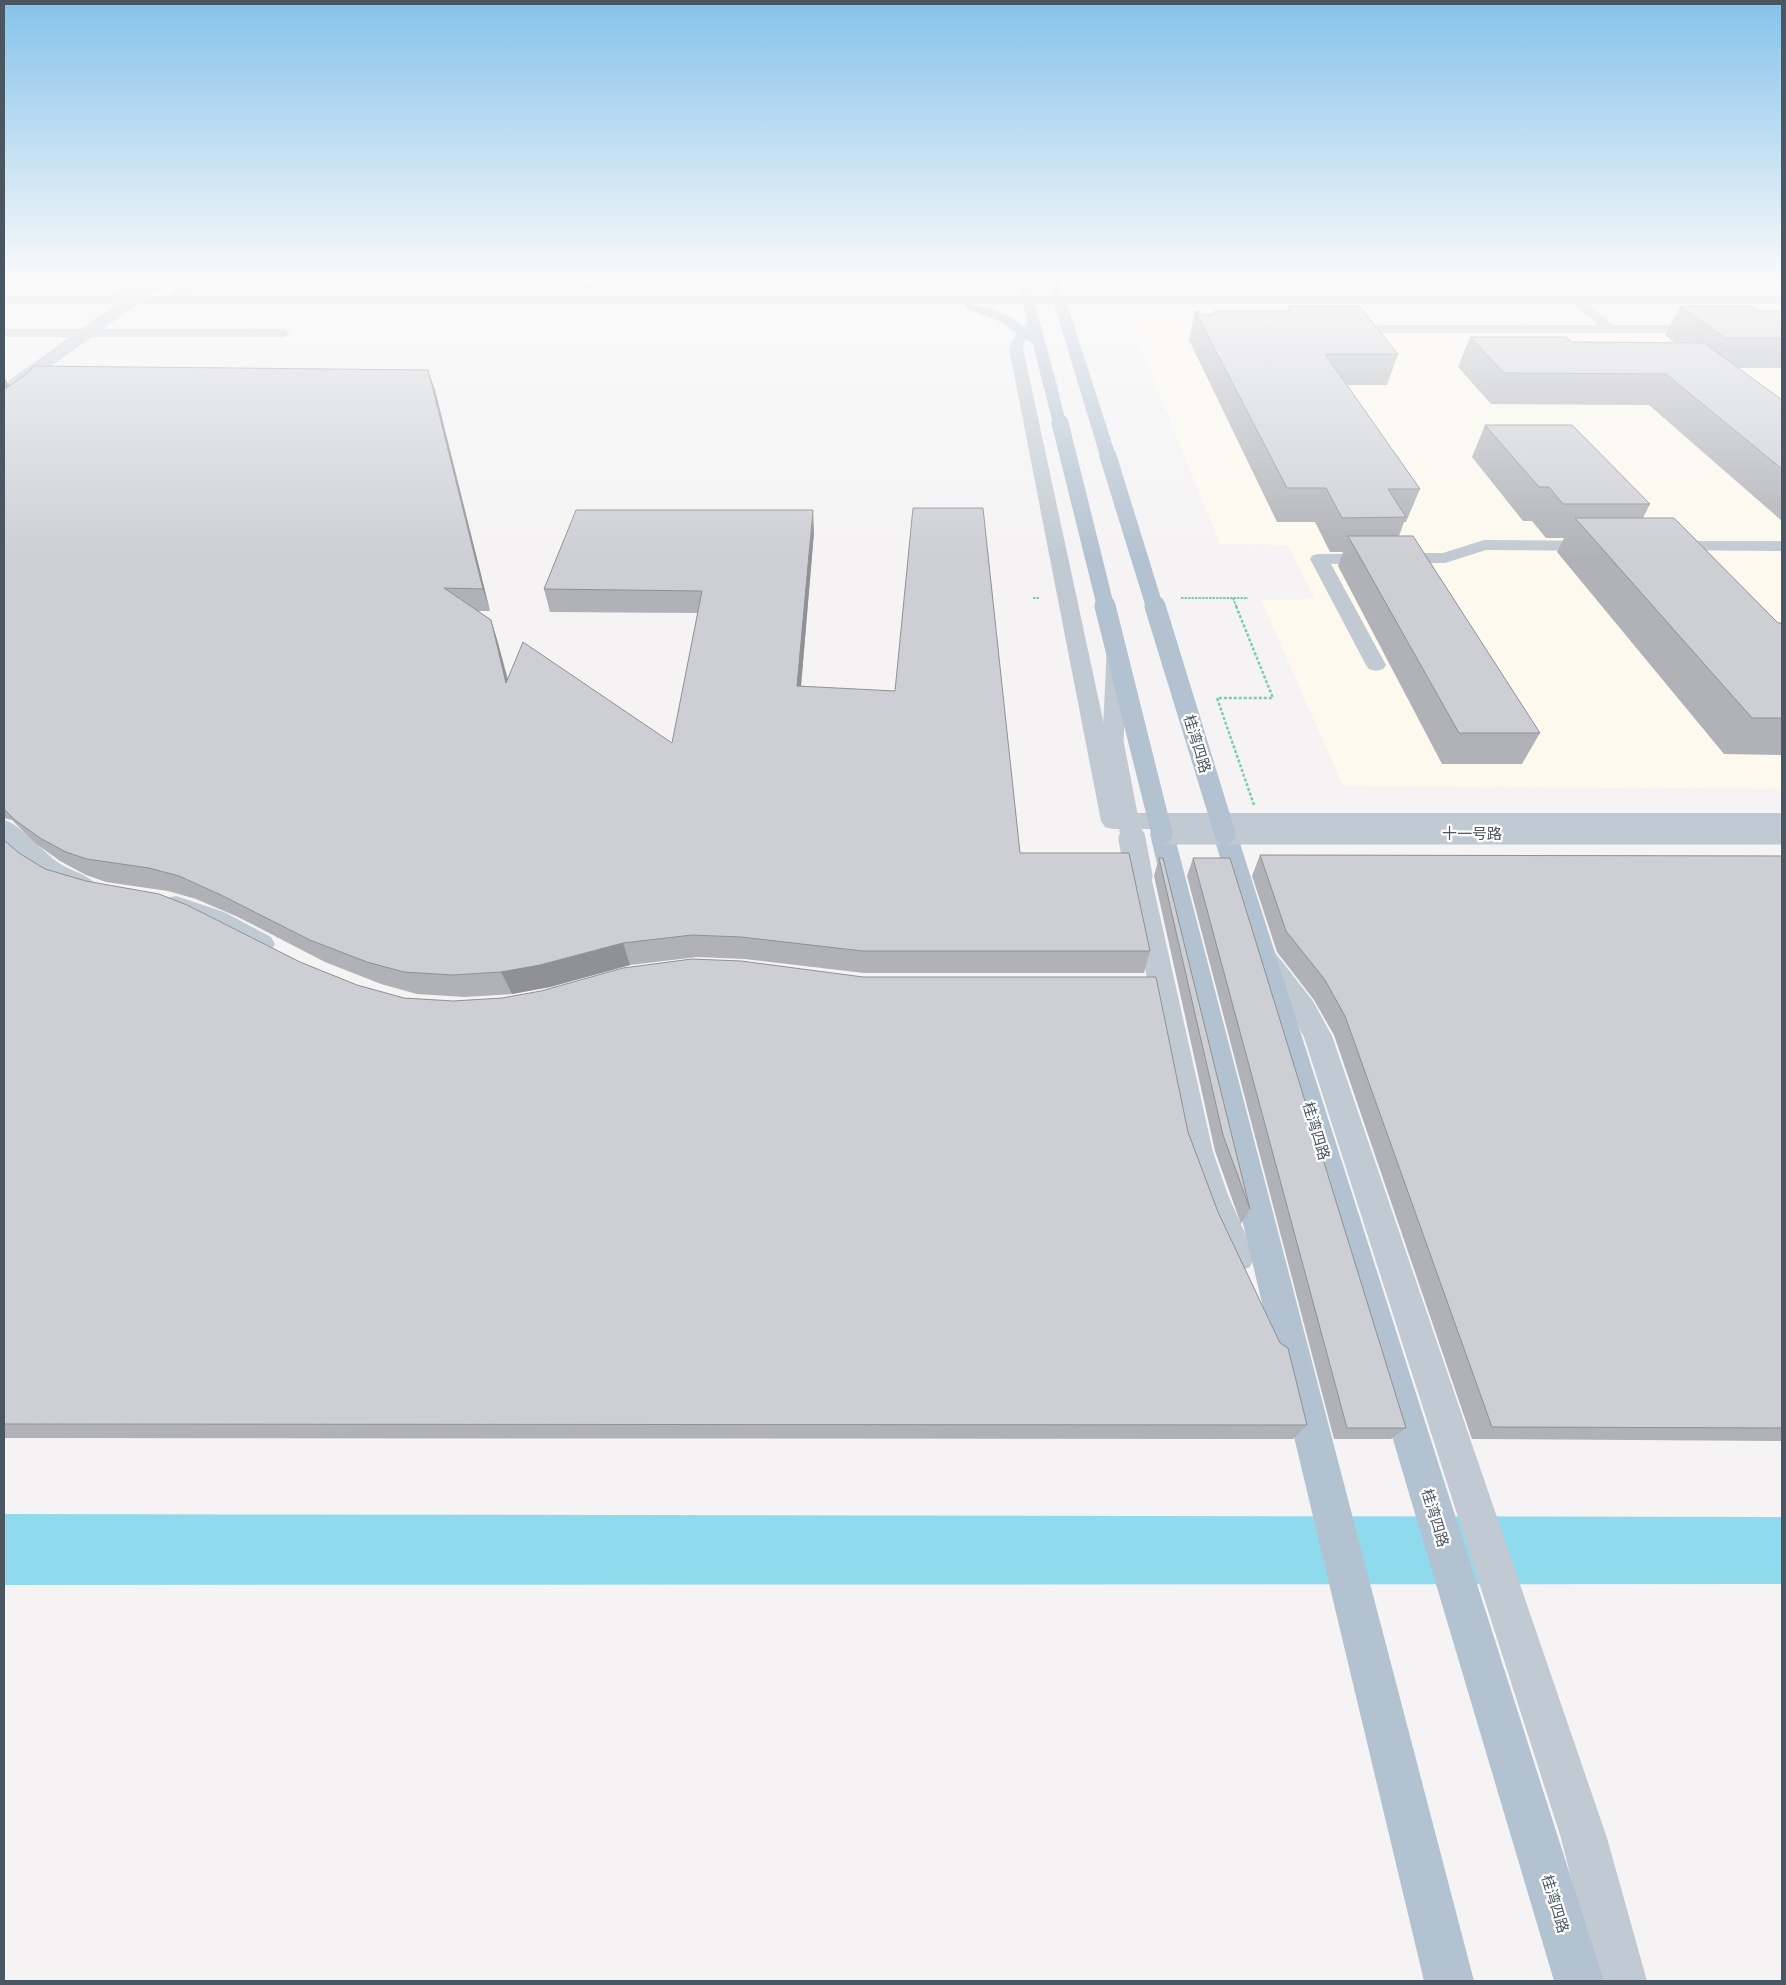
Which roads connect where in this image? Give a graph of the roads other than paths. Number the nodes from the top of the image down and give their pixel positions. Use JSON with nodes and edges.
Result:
{"nodes":[{"id":1,"x":32,"y":373,"type":"edge"},
{"id":2,"x":1020,"y":373,"type":"edge"},
{"id":3,"x":1045,"y":373,"type":"edge"},
{"id":4,"x":1082,"y":373,"type":"edge"},
{"id":5,"x":36,"y":386,"type":"edge"},
{"id":6,"x":9,"y":389,"type":"edge"},
{"id":7,"x":17,"y":400,"type":"edge"},
{"id":8,"x":1619,"y":546,"type":"edge"},
{"id":9,"x":1648,"y":546,"type":"edge"},
{"id":10,"x":1782,"y":546,"type":"edge"},
{"id":11,"x":1117,"y":654,"type":"junction"},
{"id":12,"x":1376,"y":665,"type":"dead end"},
{"id":13,"x":1782,"y":821,"type":"edge"},
{"id":14,"x":4,"y":828,"type":"edge"},
{"id":15,"x":1131,"y":834,"type":"junction"},
{"id":16,"x":1162,"y":834,"type":"junction"},
{"id":17,"x":1225,"y":834,"type":"junction"},
{"id":18,"x":1782,"y":834,"type":"edge"},
{"id":19,"x":105,"y":893,"type":"edge"},
{"id":20,"x":151,"y":899,"type":"edge"},
{"id":21,"x":1261,"y":954,"type":"joint"},
{"id":22,"x":285,"y":957,"type":"edge"},
{"id":23,"x":1301,"y":1390,"type":"junction"},
{"id":24,"x":1431,"y":1439,"type":"junction"},
{"id":25,"x":1449,"y":1981,"type":"edge"},
{"id":26,"x":1579,"y":1981,"type":"edge"},
{"id":27,"x":1622,"y":1981,"type":"edge"}],
"edges":[{"from":1,"to":6,"type":"street","bridge":true},
{"from":2,"to":13,"type":"street"},
{"from":3,"to":11,"type":"main road","bridge":true},
{"from":4,"to":17,"type":"main road","name":"桂湾四路","bridge":true},
{"from":5,"to":7,"type":"street"},
{"from":8,"to":12,"type":"street"},
{"from":9,"to":10,"type":"street"},
{"from":11,"to":15,"type":"street","bridge":true},
{"from":11,"to":16,"type":"main road","bridge":true},
{"from":14,"to":19,"type":"street"},
{"from":15,"to":16,"type":"street","name":"十一号路"},
{"from":15,"to":23,"type":"street","bridge":true},
{"from":16,"to":17,"type":"street","name":"十一号路","bridge":true},
{"from":16,"to":23,"type":"main road"},
{"from":17,"to":18,"type":"street","name":"十一号路","bridge":true},
{"from":17,"to":21,"type":"main road","name":"桂湾四路"},
{"from":20,"to":22,"type":"street"},
{"from":21,"to":24,"type":"street"},
{"from":23,"to":25,"type":"main road"},
{"from":24,"to":26,"type":"main road","name":"桂湾四路"},
{"from":24,"to":27,"type":"street"}]}
